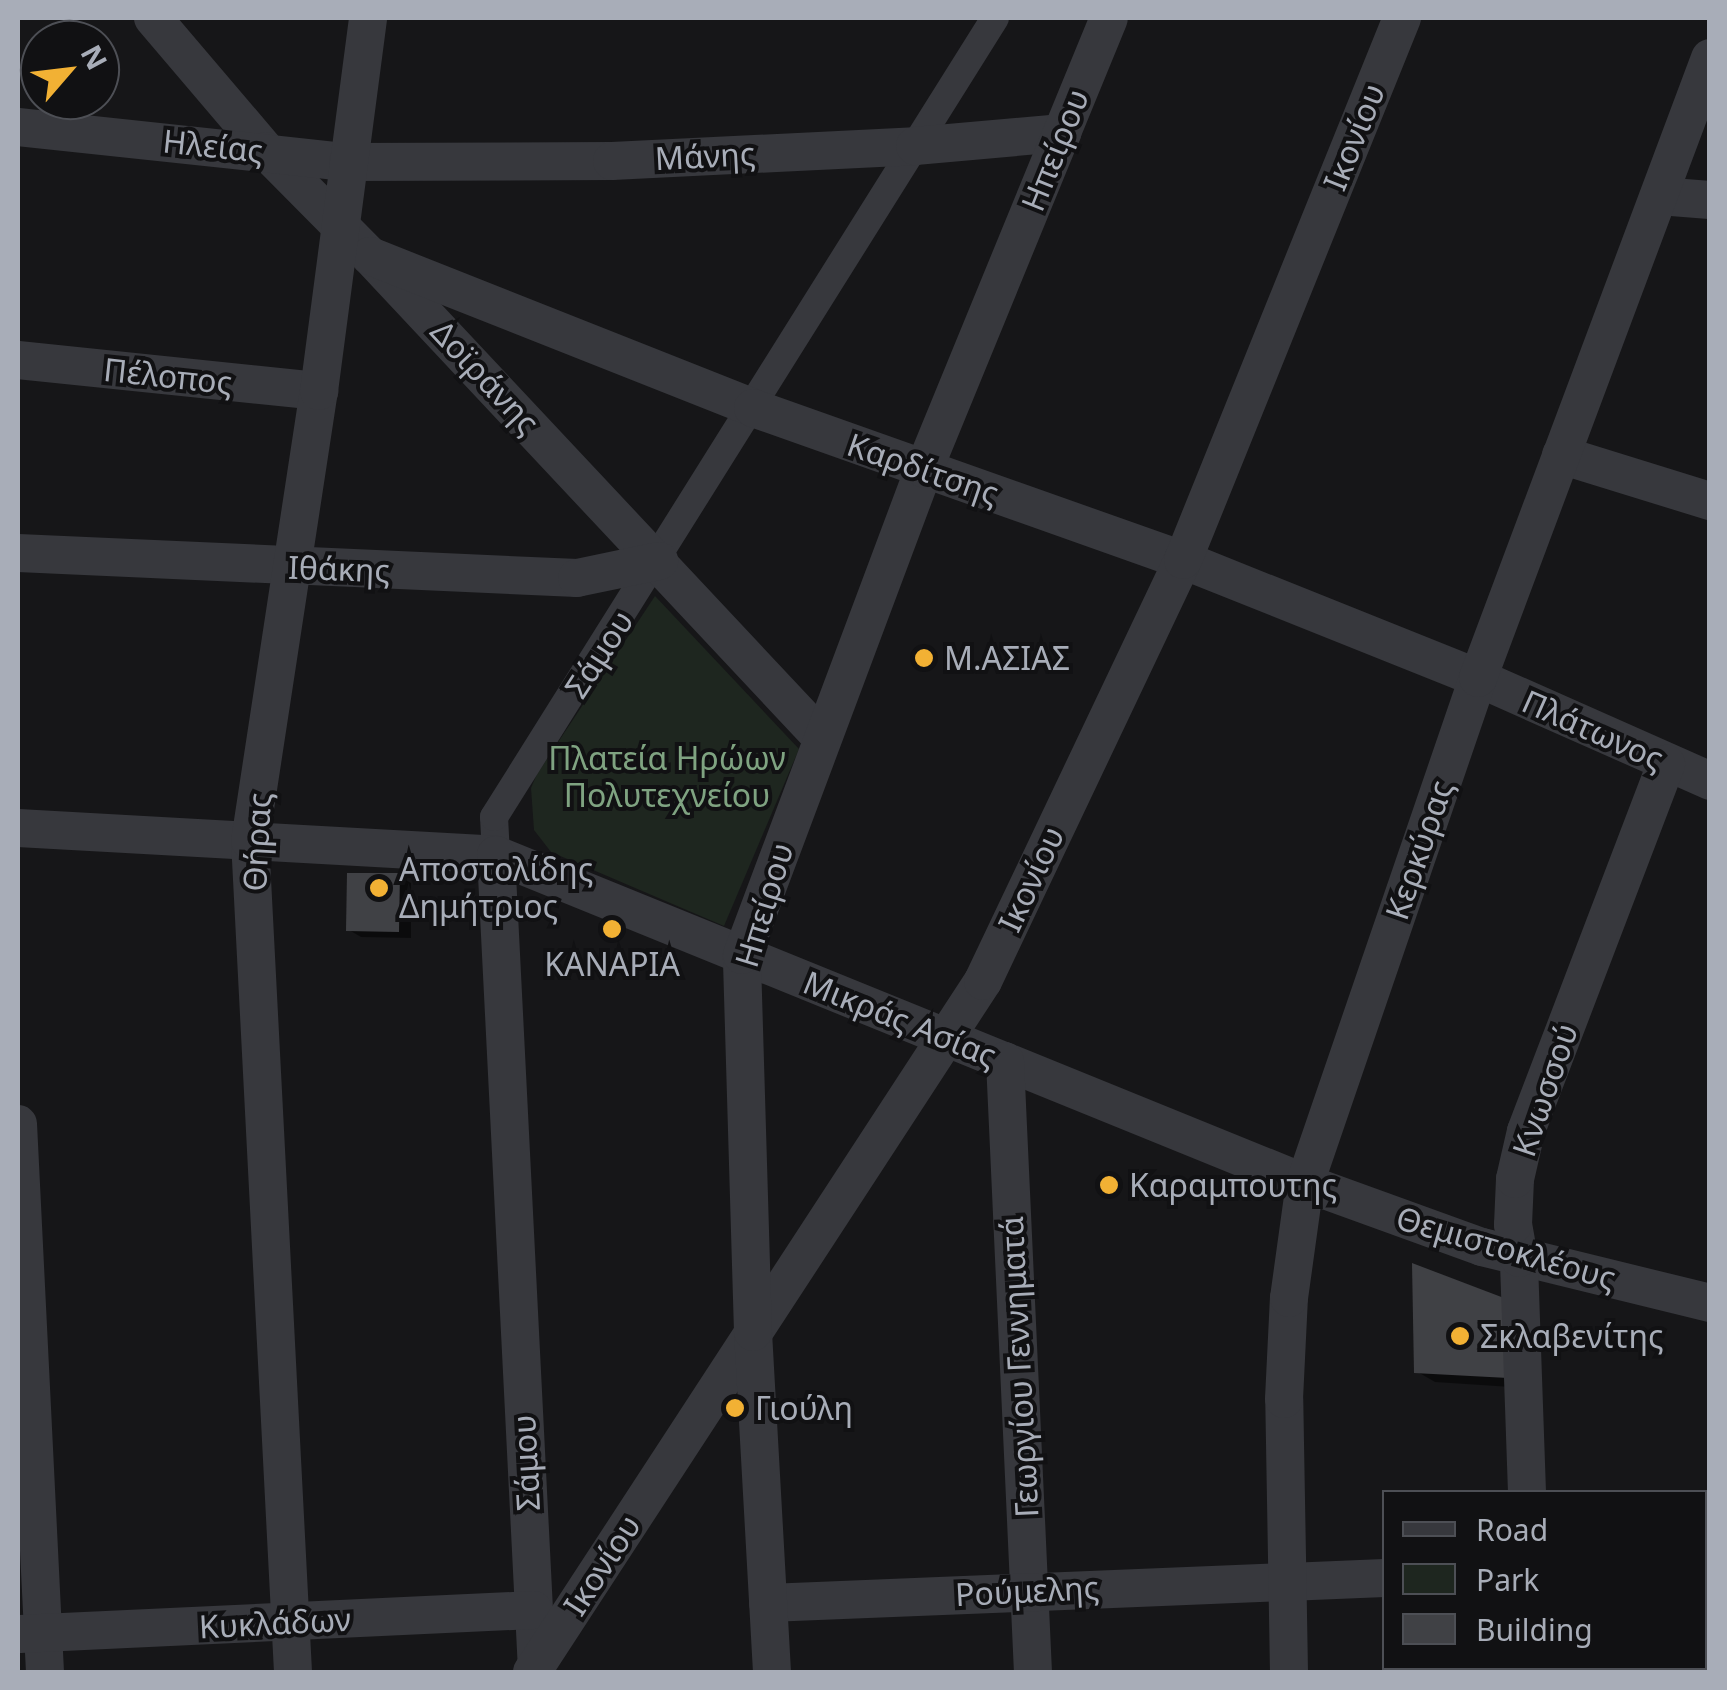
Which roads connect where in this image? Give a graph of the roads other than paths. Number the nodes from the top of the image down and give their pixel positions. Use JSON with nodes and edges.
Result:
{"nodes":[{"id":1,"x":153,"y":18,"type":"edge"},
{"id":2,"x":368,"y":18,"type":"edge"},
{"id":3,"x":995,"y":18,"type":"edge"},
{"id":4,"x":1109,"y":18,"type":"edge"},
{"id":5,"x":1402,"y":18,"type":"edge"},
{"id":6,"x":1710,"y":58,"type":"edge"},
{"id":7,"x":18,"y":126,"type":"edge"},
{"id":8,"x":1062,"y":133,"type":"junction"},
{"id":9,"x":915,"y":146,"type":"junction"},
{"id":10,"x":266,"y":152,"type":"junction"},
{"id":11,"x":348,"y":162,"type":"junction"},
{"id":12,"x":1659,"y":196,"type":"junction"},
{"id":13,"x":1710,"y":200,"type":"edge"},
{"id":14,"x":339,"y":229,"type":"junction"},
{"id":15,"x":370,"y":256,"type":"junction"},
{"id":16,"x":18,"y":360,"type":"edge"},
{"id":17,"x":318,"y":391,"type":"junction"},
{"id":18,"x":753,"y":408,"type":"junction"},
{"id":19,"x":1561,"y":454,"type":"junction"},
{"id":20,"x":924,"y":469,"type":"junction"},
{"id":21,"x":1710,"y":502,"type":"edge"},
{"id":22,"x":18,"y":553,"type":"edge"},
{"id":23,"x":1183,"y":560,"type":"junction"},
{"id":24,"x":659,"y":561,"type":"junction"},
{"id":25,"x":292,"y":568,"type":"junction"},
{"id":26,"x":1478,"y":678,"type":"junction"},
{"id":27,"x":820,"y":736,"type":"junction"},
{"id":28,"x":1666,"y":764,"type":"junction"},
{"id":29,"x":1710,"y":781,"type":"edge"},
{"id":30,"x":18,"y":828,"type":"edge"},
{"id":31,"x":250,"y":841,"type":"junction"},
{"id":32,"x":496,"y":855,"type":"junction"},
{"id":33,"x":742,"y":954,"type":"junction"},
{"id":34,"x":946,"y":1038,"type":"junction"},
{"id":35,"x":1005,"y":1061,"type":"junction"},
{"id":36,"x":18,"y":1124,"type":"edge"},
{"id":37,"x":1304,"y":1183,"type":"junction"},
{"id":38,"x":1519,"y":1258,"type":"junction"},
{"id":39,"x":1710,"y":1303,"type":"edge"},
{"id":40,"x":753,"y":1332,"type":"junction"},
{"id":41,"x":1527,"y":1490,"type":"edge"},
{"id":42,"x":1382,"y":1578,"type":"edge"},
{"id":43,"x":28,"y":1579,"type":"edge"},
{"id":44,"x":1287,"y":1580,"type":"junction"},
{"id":45,"x":1030,"y":1590,"type":"junction"},
{"id":46,"x":768,"y":1603,"type":"junction"},
{"id":47,"x":533,"y":1610,"type":"junction"},
{"id":48,"x":290,"y":1623,"type":"junction"},
{"id":49,"x":30,"y":1633,"type":"edge"},
{"id":50,"x":535,"y":1670,"type":"edge"},
{"id":51,"x":45,"y":1672,"type":"edge"},
{"id":52,"x":292,"y":1672,"type":"edge"},
{"id":53,"x":772,"y":1672,"type":"edge"},
{"id":54,"x":1033,"y":1672,"type":"edge"},
{"id":55,"x":1288,"y":1672,"type":"edge"}],
"edges":[{"from":1,"to":10,"type":"street","name":"Δοϊράνης"},
{"from":2,"to":11,"type":"street","name":"Θήρας"},
{"from":3,"to":9,"type":"street","name":"Σάμου"},
{"from":4,"to":8,"type":"street","name":"Ηπείρου"},
{"from":5,"to":23,"type":"street","name":"Ικονίου"},
{"from":6,"to":12,"type":"street","name":"Κερκύρας"},
{"from":7,"to":10,"type":"street","name":"Ηλείας"},
{"from":8,"to":9,"type":"street","name":"Μάνης"},
{"from":8,"to":20,"type":"street","name":"Ηπείρου"},
{"from":9,"to":11,"type":"street","name":"Μάνης"},
{"from":9,"to":18,"type":"street","name":"Σάμου"},
{"from":10,"to":11,"type":"street","name":"Ηλείας"},
{"from":10,"to":14,"type":"street","name":"Δοϊράνης"},
{"from":11,"to":14,"type":"street","name":"Θήρας"},
{"from":12,"to":13,"type":"street"},
{"from":12,"to":19,"type":"street","name":"Κερκύρας"},
{"from":14,"to":15,"type":"street","name":"Δοϊράνης"},
{"from":14,"to":17,"type":"street","name":"Θήρας"},
{"from":15,"to":18,"type":"street","name":"Καρδίτσης"},
{"from":15,"to":24,"type":"street","name":"Δοϊράνης"},
{"from":16,"to":17,"type":"street","name":"Πέλοπος"},
{"from":17,"to":25,"type":"street","name":"Θήρας"},
{"from":18,"to":20,"type":"street","name":"Καρδίτσης"},
{"from":18,"to":24,"type":"street","name":"Σάμου"},
{"from":19,"to":21,"type":"street"},
{"from":19,"to":26,"type":"street","name":"Κερκύρας"},
{"from":20,"to":23,"type":"street","name":"Καρδίτσης"},
{"from":20,"to":27,"type":"street","name":"Ηπείρου"},
{"from":22,"to":25,"type":"street","name":"Ιθάκης"},
{"from":23,"to":26,"type":"street","name":"Καρδίτσης"},
{"from":23,"to":34,"type":"street","name":"Ικονίου"},
{"from":24,"to":25,"type":"street","name":"Ιθάκης"},
{"from":24,"to":27,"type":"street","name":"Δοϊράνης"},
{"from":24,"to":32,"type":"street","name":"Σάμου"},
{"from":25,"to":31,"type":"street","name":"Θήρας"},
{"from":26,"to":28,"type":"street","name":"Πλάτωνος"},
{"from":26,"to":37,"type":"street","name":"Κερκύρας"},
{"from":27,"to":33,"type":"street","name":"Ηπείρου"},
{"from":28,"to":29,"type":"street","name":"Πλάτωνος"},
{"from":28,"to":38,"type":"street","name":"Κνωσσού"},
{"from":30,"to":31,"type":"street","name":"Μικράς Ασίας"},
{"from":31,"to":32,"type":"street","name":"Μικράς Ασίας"},
{"from":31,"to":48,"type":"street","name":"Θήρας"},
{"from":32,"to":33,"type":"street","name":"Μικράς Ασίας"},
{"from":32,"to":47,"type":"street","name":"Σάμου"},
{"from":33,"to":34,"type":"street","name":"Μικράς Ασίας"},
{"from":33,"to":40,"type":"street","name":"Ηπείρου"},
{"from":34,"to":35,"type":"street","name":"Μικράς Ασίας"},
{"from":34,"to":40,"type":"street","name":"Ικονίου"},
{"from":35,"to":37,"type":"street","name":"Μικράς Ασίας"},
{"from":35,"to":45,"type":"street","name":"Γεωργίου Γεννηματά"},
{"from":36,"to":43,"type":"street"},
{"from":37,"to":38,"type":"street","name":"Θεμιστοκλέους"},
{"from":37,"to":44,"type":"street","name":"Κερκύρας"},
{"from":38,"to":39,"type":"street","name":"Θεμιστοκλέους"},
{"from":38,"to":41,"type":"street","name":"Κνωσσού"},
{"from":40,"to":46,"type":"street","name":"Ηπείρου"},
{"from":40,"to":50,"type":"street","name":"Ικονίου"},
{"from":42,"to":44,"type":"street","name":"Ρούμελης"},
{"from":43,"to":49,"type":"street"},
{"from":44,"to":45,"type":"street","name":"Ρούμελης"},
{"from":44,"to":55,"type":"street","name":"Κερκύρας"},
{"from":45,"to":46,"type":"street","name":"Ρούμελης"},
{"from":45,"to":54,"type":"street","name":"Γεωργίου Γεννηματά"},
{"from":46,"to":53,"type":"street","name":"Ηπείρου"},
{"from":47,"to":48,"type":"street","name":"Κυκλάδων"},
{"from":47,"to":50,"type":"street","name":"Σάμου"},
{"from":48,"to":49,"type":"street","name":"Κυκλάδων"},
{"from":48,"to":52,"type":"street","name":"Θήρας"},
{"from":49,"to":51,"type":"street"}]}
